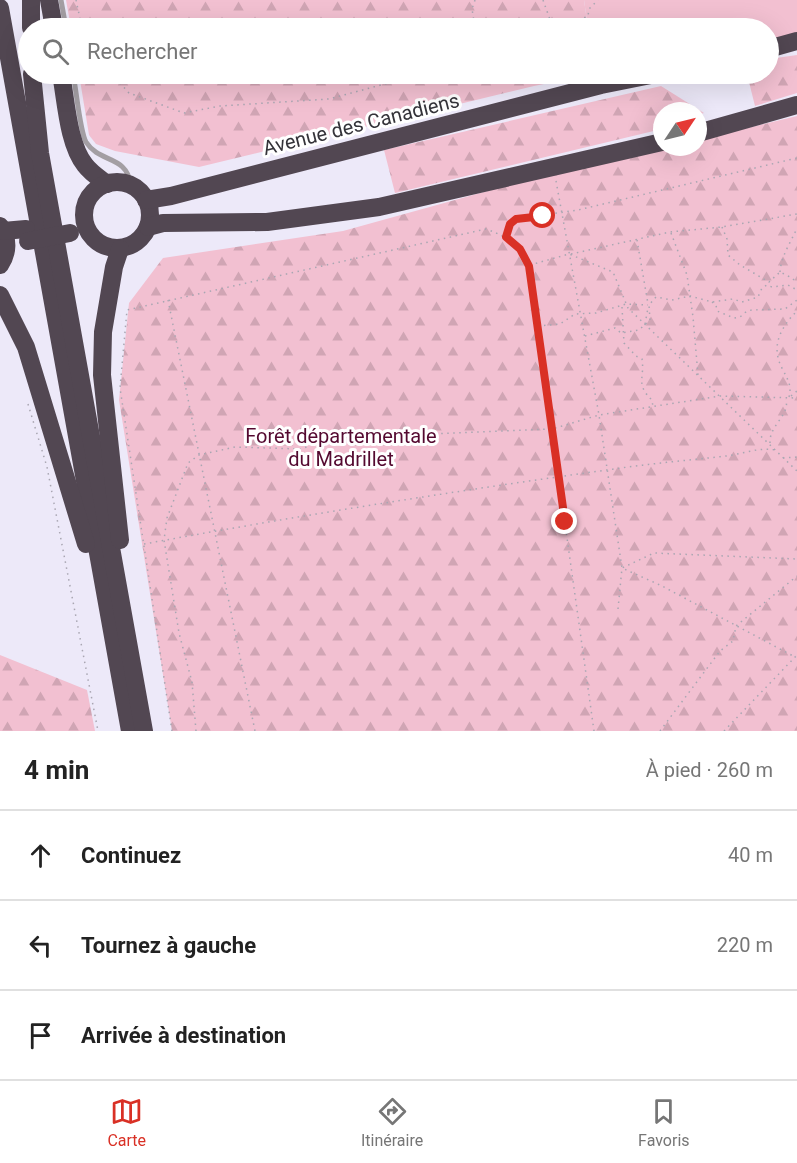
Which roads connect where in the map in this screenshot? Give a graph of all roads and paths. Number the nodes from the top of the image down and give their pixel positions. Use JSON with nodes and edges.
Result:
{"nodes":[{"id":1,"x":31,"y":0,"type":"edge"},
{"id":2,"x":49,"y":0,"type":"edge"},
{"id":3,"x":61,"y":0,"type":"edge"},
{"id":4,"x":76,"y":0,"type":"edge"},
{"id":5,"x":475,"y":0,"type":"edge"},
{"id":6,"x":543,"y":0,"type":"edge"},
{"id":7,"x":597,"y":0,"type":"edge"},
{"id":8,"x":0,"y":8,"type":"edge"},
{"id":9,"x":31,"y":18,"type":"edge"},
{"id":10,"x":52,"y":18,"type":"edge"},
{"id":11,"x":64,"y":18,"type":"edge"},
{"id":12,"x":80,"y":18,"type":"edge"},
{"id":13,"x":473,"y":18,"type":"edge"},
{"id":14,"x":548,"y":18,"type":"edge"},
{"id":15,"x":584,"y":18,"type":"edge"},
{"id":16,"x":797,"y":41,"type":"edge"},
{"id":17,"x":797,"y":46,"type":"edge"},
{"id":18,"x":779,"y":47,"type":"edge"},
{"id":19,"x":779,"y":48,"type":"edge"},
{"id":20,"x":33,"y":84,"type":"edge"},
{"id":21,"x":63,"y":84,"type":"edge"},
{"id":22,"x":75,"y":84,"type":"edge"},
{"id":23,"x":121,"y":84,"type":"edge"},
{"id":24,"x":385,"y":84,"type":"edge"},
{"id":25,"x":610,"y":84,"type":"edge"},
{"id":26,"x":797,"y":105,"type":"edge"},
{"id":27,"x":707,"y":130,"type":"edge"},
{"id":28,"x":653,"y":144,"type":"edge"},
{"id":29,"x":797,"y":158,"type":"edge"},
{"id":30,"x":555,"y":174,"type":"dead end"},
{"id":31,"x":106,"y":184,"type":"junction"},
{"id":32,"x":131,"y":185,"type":"junction"},
{"id":33,"x":146,"y":200,"type":"junction"},
{"id":34,"x":562,"y":213,"type":"junction"},
{"id":35,"x":797,"y":214,"type":"edge"},
{"id":36,"x":77,"y":225,"type":"junction"},
{"id":37,"x":722,"y":226,"type":"junction"},
{"id":38,"x":148,"y":227,"type":"junction"},
{"id":39,"x":797,"y":228,"type":"edge"},
{"id":40,"x":2,"y":229,"type":"edge"},
{"id":41,"x":670,"y":232,"type":"junction"},
{"id":42,"x":27,"y":235,"type":"junction"},
{"id":43,"x":506,"y":237,"type":"junction"},
{"id":44,"x":637,"y":239,"type":"junction"},
{"id":45,"x":120,"y":249,"type":"junction"},
{"id":46,"x":569,"y":254,"type":"junction"},
{"id":47,"x":3,"y":258,"type":"edge"},
{"id":48,"x":529,"y":266,"type":"junction"},
{"id":49,"x":780,"y":272,"type":"junction"},
{"id":50,"x":797,"y":283,"type":"edge"},
{"id":51,"x":797,"y":290,"type":"edge"},
{"id":52,"x":0,"y":294,"type":"edge"},
{"id":53,"x":690,"y":296,"type":"junction"},
{"id":54,"x":168,"y":300,"type":"junction"},
{"id":55,"x":797,"y":300,"type":"edge"},
{"id":56,"x":712,"y":302,"type":"junction"},
{"id":57,"x":626,"y":304,"type":"junction"},
{"id":58,"x":649,"y":305,"type":"junction"},
{"id":59,"x":622,"y":306,"type":"junction"},
{"id":60,"x":797,"y":311,"type":"edge"},
{"id":61,"x":580,"y":313,"type":"junction"},
{"id":62,"x":645,"y":324,"type":"junction"},
{"id":63,"x":537,"y":326,"type":"junction"},
{"id":64,"x":625,"y":333,"type":"junction"},
{"id":65,"x":584,"y":336,"type":"junction"},
{"id":66,"x":699,"y":376,"type":"junction"},
{"id":67,"x":797,"y":391,"type":"edge"},
{"id":68,"x":720,"y":396,"type":"junction"},
{"id":69,"x":788,"y":398,"type":"junction"},
{"id":70,"x":797,"y":398,"type":"edge"},
{"id":71,"x":28,"y":404,"type":"dead end"},
{"id":72,"x":653,"y":407,"type":"junction"},
{"id":73,"x":599,"y":415,"type":"junction"},
{"id":74,"x":552,"y":429,"type":"junction"},
{"id":75,"x":770,"y":445,"type":"junction"},
{"id":76,"x":775,"y":450,"type":"junction"},
{"id":77,"x":200,"y":455,"type":"junction"},
{"id":78,"x":797,"y":457,"type":"edge"},
{"id":79,"x":783,"y":458,"type":"junction"},
{"id":80,"x":607,"y":470,"type":"junction"},
{"id":81,"x":797,"y":471,"type":"edge"},
{"id":82,"x":559,"y":475,"type":"junction"},
{"id":83,"x":215,"y":531,"type":"junction"},
{"id":84,"x":164,"y":540,"type":"junction"},
{"id":85,"x":143,"y":544,"type":"junction"},
{"id":86,"x":797,"y":559,"type":"edge"},
{"id":87,"x":622,"y":568,"type":"junction"},
{"id":88,"x":797,"y":576,"type":"edge"},
{"id":89,"x":119,"y":598,"type":"junction"},
{"id":90,"x":618,"y":609,"type":"dead end"},
{"id":91,"x":110,"y":616,"type":"junction"},
{"id":92,"x":736,"y":626,"type":"junction"},
{"id":93,"x":796,"y":656,"type":"edge"},
{"id":94,"x":98,"y":731,"type":"edge"},
{"id":95,"x":130,"y":731,"type":"edge"},
{"id":96,"x":144,"y":731,"type":"edge"},
{"id":97,"x":172,"y":731,"type":"edge"},
{"id":98,"x":196,"y":731,"type":"edge"},
{"id":99,"x":255,"y":731,"type":"edge"},
{"id":100,"x":594,"y":731,"type":"edge"},
{"id":101,"x":660,"y":731,"type":"edge"},
{"id":102,"x":724,"y":731,"type":"edge"}],
"edges":[{"from":1,"to":9,"type":"highway"},
{"from":2,"to":10,"type":"highway"},
{"from":3,"to":11,"type":"lane"},
{"from":4,"to":12,"type":"path"},
{"from":5,"to":13,"type":"path"},
{"from":6,"to":14,"type":"path"},
{"from":7,"to":15,"type":"path"},
{"from":8,"to":91,"type":"highway"},
{"from":16,"to":18,"type":"highway"},
{"from":17,"to":19,"type":"highway"},
{"from":20,"to":89,"type":"highway"},
{"from":21,"to":31,"type":"highway"},
{"from":22,"to":32,"type":"lane"},
{"from":23,"to":24,"type":"path"},
{"from":25,"to":33,"type":"highway","name":"Avenue des Canadiens"},
{"from":26,"to":27,"type":"highway"},
{"from":28,"to":38,"type":"highway"},
{"from":29,"to":34,"type":"path"},
{"from":30,"to":34,"type":"path"},
{"from":31,"to":32,"type":"highway"},
{"from":31,"to":36,"type":"highway"},
{"from":32,"to":33,"type":"highway"},
{"from":33,"to":38,"type":"highway"},
{"from":34,"to":43,"type":"path"},
{"from":34,"to":46,"type":"path"},
{"from":35,"to":37,"type":"path"},
{"from":36,"to":42,"type":"highway"},
{"from":36,"to":45,"type":"highway"},
{"from":37,"to":41,"type":"path"},
{"from":37,"to":49,"type":"path"},
{"from":38,"to":45,"type":"highway"},
{"from":39,"to":49,"type":"path"},
{"from":40,"to":42,"type":"highway"},
{"from":40,"to":47,"type":"highway"},
{"from":41,"to":44,"type":"path"},
{"from":41,"to":53,"type":"path"},
{"from":42,"to":47,"type":"highway"},
{"from":43,"to":48,"type":"path"},
{"from":43,"to":54,"type":"path"},
{"from":44,"to":46,"type":"path"},
{"from":44,"to":58,"type":"path"},
{"from":45,"to":89,"type":"highway"},
{"from":46,"to":48,"type":"path"},
{"from":46,"to":57,"type":"path"},
{"from":46,"to":61,"type":"path"},
{"from":48,"to":63,"type":"path"},
{"from":49,"to":50,"type":"path"},
{"from":51,"to":56,"type":"path"},
{"from":52,"to":91,"type":"highway"},
{"from":53,"to":56,"type":"path"},
{"from":53,"to":58,"type":"path"},
{"from":53,"to":66,"type":"path"},
{"from":54,"to":77,"type":"path"},
{"from":54,"to":85,"type":"path"},
{"from":55,"to":56,"type":"path"},
{"from":57,"to":58,"type":"path"},
{"from":57,"to":59,"type":"path"},
{"from":57,"to":62,"type":"path"},
{"from":58,"to":62,"type":"path"},
{"from":59,"to":61,"type":"path"},
{"from":59,"to":64,"type":"path"},
{"from":60,"to":69,"type":"path"},
{"from":61,"to":63,"type":"path"},
{"from":61,"to":65,"type":"path"},
{"from":62,"to":64,"type":"path"},
{"from":62,"to":66,"type":"path"},
{"from":63,"to":74,"type":"path"},
{"from":64,"to":65,"type":"path"},
{"from":64,"to":72,"type":"path"},
{"from":65,"to":73,"type":"path"},
{"from":66,"to":68,"type":"path"},
{"from":67,"to":69,"type":"path"},
{"from":68,"to":69,"type":"path"},
{"from":68,"to":72,"type":"path"},
{"from":68,"to":75,"type":"path"},
{"from":69,"to":70,"type":"path"},
{"from":69,"to":75,"type":"path"},
{"from":71,"to":94,"type":"path"},
{"from":72,"to":73,"type":"path"},
{"from":73,"to":74,"type":"path"},
{"from":73,"to":80,"type":"path"},
{"from":74,"to":77,"type":"path"},
{"from":74,"to":82,"type":"path"},
{"from":75,"to":76,"type":"path"},
{"from":76,"to":79,"type":"path"},
{"from":76,"to":80,"type":"path"},
{"from":77,"to":83,"type":"path"},
{"from":77,"to":84,"type":"path"},
{"from":78,"to":79,"type":"path"},
{"from":79,"to":81,"type":"path"},
{"from":80,"to":82,"type":"path"},
{"from":80,"to":87,"type":"path"},
{"from":82,"to":83,"type":"path"},
{"from":82,"to":100,"type":"path"},
{"from":83,"to":84,"type":"path"},
{"from":83,"to":99,"type":"path"},
{"from":84,"to":85,"type":"path"},
{"from":84,"to":98,"type":"path"},
{"from":85,"to":97,"type":"path"},
{"from":86,"to":87,"type":"path"},
{"from":87,"to":90,"type":"path"},
{"from":87,"to":92,"type":"path"},
{"from":88,"to":92,"type":"path"},
{"from":89,"to":96,"type":"highway"},
{"from":91,"to":95,"type":"highway"},
{"from":92,"to":93,"type":"path"},
{"from":92,"to":101,"type":"path"},
{"from":93,"to":102,"type":"path"}]}
